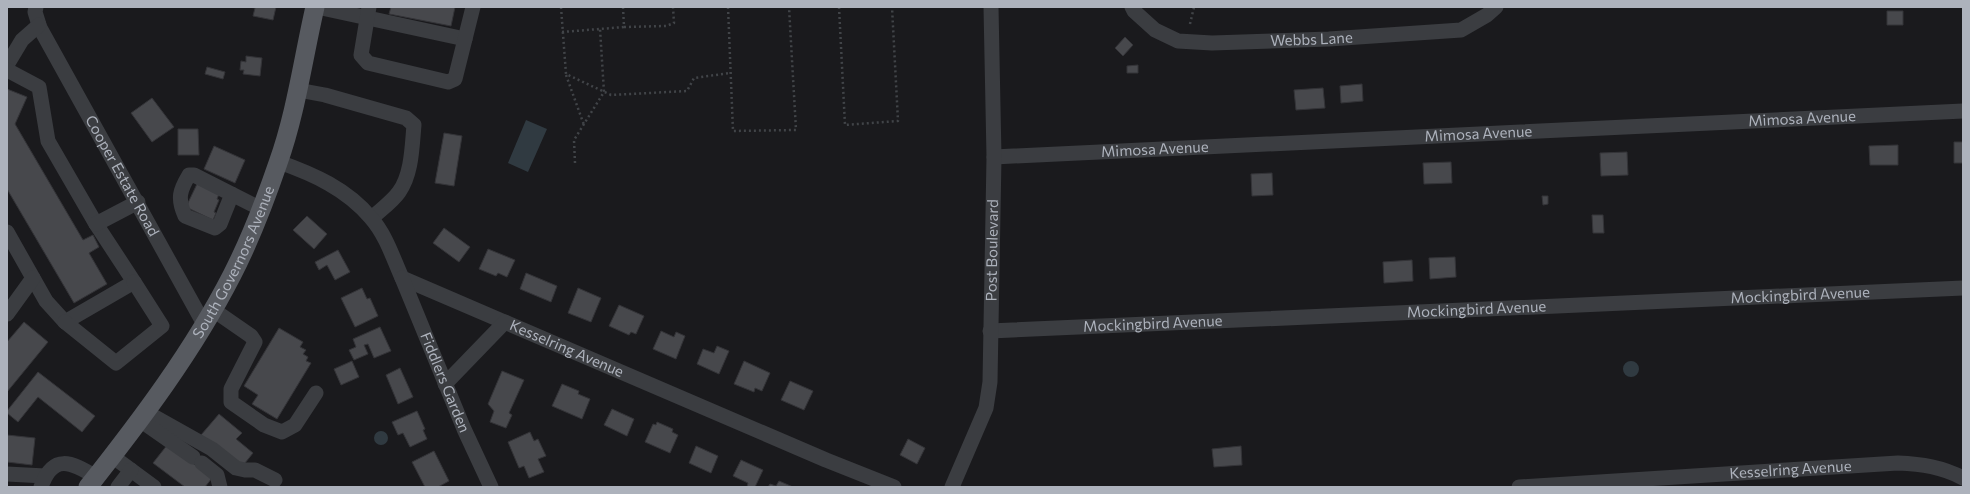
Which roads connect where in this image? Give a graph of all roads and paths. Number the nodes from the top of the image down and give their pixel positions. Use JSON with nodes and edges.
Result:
{"nodes":[{"id":1,"x":36,"y":7,"type":"edge"},
{"id":2,"x":473,"y":7,"type":"edge"},
{"id":3,"x":561,"y":7,"type":"edge"},
{"id":4,"x":623,"y":7,"type":"edge"},
{"id":5,"x":673,"y":7,"type":"edge"},
{"id":6,"x":728,"y":7,"type":"edge"},
{"id":7,"x":789,"y":7,"type":"edge"},
{"id":8,"x":838,"y":7,"type":"edge"},
{"id":9,"x":892,"y":7,"type":"edge"},
{"id":10,"x":991,"y":7,"type":"edge"},
{"id":11,"x":1132,"y":7,"type":"edge"},
{"id":12,"x":1194,"y":7,"type":"edge"},
{"id":13,"x":1496,"y":7,"type":"edge"},
{"id":14,"x":315,"y":10,"type":"edge"},
{"id":15,"x":367,"y":12,"type":"edge"},
{"id":16,"x":1190,"y":24,"type":"dead end"},
{"id":17,"x":40,"y":26,"type":"junction"},
{"id":18,"x":624,"y":27,"type":"junction"},
{"id":19,"x":600,"y":29,"type":"junction"},
{"id":20,"x":562,"y":32,"type":"junction"},
{"id":21,"x":465,"y":39,"type":"junction"},
{"id":22,"x":7,"y":64,"type":"edge"},
{"id":23,"x":7,"y":70,"type":"edge"},
{"id":24,"x":566,"y":74,"type":"junction"},
{"id":25,"x":730,"y":74,"type":"junction"},
{"id":26,"x":298,"y":90,"type":"junction"},
{"id":27,"x":604,"y":92,"type":"junction"},
{"id":28,"x":1963,"y":111,"type":"edge"},
{"id":29,"x":584,"y":124,"type":"junction"},
{"id":30,"x":994,"y":157,"type":"junction"},
{"id":31,"x":279,"y":162,"type":"junction"},
{"id":32,"x":575,"y":162,"type":"dead end"},
{"id":33,"x":232,"y":194,"type":"dead end"},
{"id":34,"x":138,"y":202,"type":"junction"},
{"id":35,"x":261,"y":209,"type":"junction"},
{"id":36,"x":372,"y":218,"type":"junction"},
{"id":37,"x":96,"y":224,"type":"junction"},
{"id":38,"x":7,"y":232,"type":"edge"},
{"id":39,"x":33,"y":278,"type":"junction"},
{"id":40,"x":402,"y":278,"type":"junction"},
{"id":41,"x":134,"y":282,"type":"junction"},
{"id":42,"x":1963,"y":288,"type":"edge"},
{"id":43,"x":7,"y":314,"type":"edge"},
{"id":44,"x":208,"y":316,"type":"junction"},
{"id":45,"x":65,"y":322,"type":"junction"},
{"id":46,"x":505,"y":322,"type":"junction"},
{"id":47,"x":990,"y":331,"type":"junction"},
{"id":48,"x":445,"y":384,"type":"junction"},
{"id":49,"x":316,"y":393,"type":"dead end"},
{"id":50,"x":143,"y":416,"type":"junction"},
{"id":51,"x":112,"y":456,"type":"junction"},
{"id":52,"x":131,"y":470,"type":"junction"},
{"id":53,"x":7,"y":474,"type":"edge"},
{"id":54,"x":1963,"y":478,"type":"edge"},
{"id":55,"x":275,"y":480,"type":"dead end"},
{"id":56,"x":43,"y":482,"type":"edge"},
{"id":57,"x":92,"y":482,"type":"edge"},
{"id":58,"x":147,"y":485,"type":"edge"},
{"id":59,"x":118,"y":487,"type":"edge"},
{"id":60,"x":220,"y":487,"type":"edge"},
{"id":61,"x":491,"y":487,"type":"edge"},
{"id":62,"x":894,"y":487,"type":"edge"},
{"id":63,"x":952,"y":487,"type":"edge"},
{"id":64,"x":1519,"y":487,"type":"edge"}],
"edges":[{"from":1,"to":17,"type":"street","name":"Cooper Estate Road"},
{"from":2,"to":21,"type":"street"},
{"from":3,"to":20,"type":"path"},
{"from":4,"to":18,"type":"path"},
{"from":5,"to":18,"type":"path"},
{"from":6,"to":25,"type":"path"},
{"from":7,"to":25,"type":"path"},
{"from":8,"to":9,"type":"path"},
{"from":10,"to":30,"type":"street","name":"Post Boulevard"},
{"from":11,"to":13,"type":"street","name":"Webbs Lane"},
{"from":12,"to":16,"type":"path"},
{"from":14,"to":15,"type":"street"},
{"from":14,"to":26,"type":"main road","name":"South Governors Avenue"},
{"from":15,"to":21,"type":"street"},
{"from":15,"to":21,"type":"street"},
{"from":17,"to":22,"type":"street"},
{"from":17,"to":34,"type":"street","name":"Cooper Estate Road"},
{"from":18,"to":19,"type":"path"},
{"from":19,"to":20,"type":"path"},
{"from":19,"to":27,"type":"path"},
{"from":20,"to":24,"type":"path"},
{"from":23,"to":37,"type":"street"},
{"from":24,"to":27,"type":"path"},
{"from":24,"to":29,"type":"path"},
{"from":25,"to":27,"type":"path"},
{"from":26,"to":31,"type":"main road","name":"South Governors Avenue"},
{"from":26,"to":36,"type":"street"},
{"from":27,"to":29,"type":"path"},
{"from":28,"to":30,"type":"street","name":"Mimosa Avenue"},
{"from":29,"to":32,"type":"path"},
{"from":30,"to":47,"type":"street","name":"Post Boulevard"},
{"from":31,"to":35,"type":"main road","name":"South Governors Avenue"},
{"from":31,"to":36,"type":"street"},
{"from":33,"to":35,"type":"street"},
{"from":34,"to":37,"type":"street"},
{"from":34,"to":44,"type":"street","name":"Cooper Estate Road"},
{"from":35,"to":44,"type":"main road","name":"South Governors Avenue"},
{"from":36,"to":40,"type":"street"},
{"from":37,"to":41,"type":"street"},
{"from":38,"to":39,"type":"street"},
{"from":39,"to":43,"type":"street"},
{"from":39,"to":45,"type":"street"},
{"from":40,"to":46,"type":"street","name":"Kesselring Avenue"},
{"from":40,"to":48,"type":"street","name":"Fiddlers Garden"},
{"from":41,"to":45,"type":"street"},
{"from":41,"to":45,"type":"street"},
{"from":42,"to":47,"type":"street","name":"Mockingbird Avenue"},
{"from":44,"to":49,"type":"street"},
{"from":44,"to":50,"type":"main road","name":"South Governors Avenue"},
{"from":46,"to":48,"type":"street"},
{"from":46,"to":62,"type":"street","name":"Kesselring Avenue"},
{"from":47,"to":63,"type":"street","name":"Post Boulevard"},
{"from":48,"to":61,"type":"street","name":"Fiddlers Garden"},
{"from":50,"to":51,"type":"main road","name":"South Governors Avenue"},
{"from":50,"to":55,"type":"street"},
{"from":50,"to":60,"type":"street"},
{"from":51,"to":52,"type":"street"},
{"from":51,"to":57,"type":"main road","name":"South Governors Avenue"},
{"from":52,"to":58,"type":"street"},
{"from":52,"to":59,"type":"street"},
{"from":53,"to":56,"type":"street"},
{"from":54,"to":64,"type":"street","name":"Kesselring Avenue"},
{"from":56,"to":57,"type":"street"}]}
